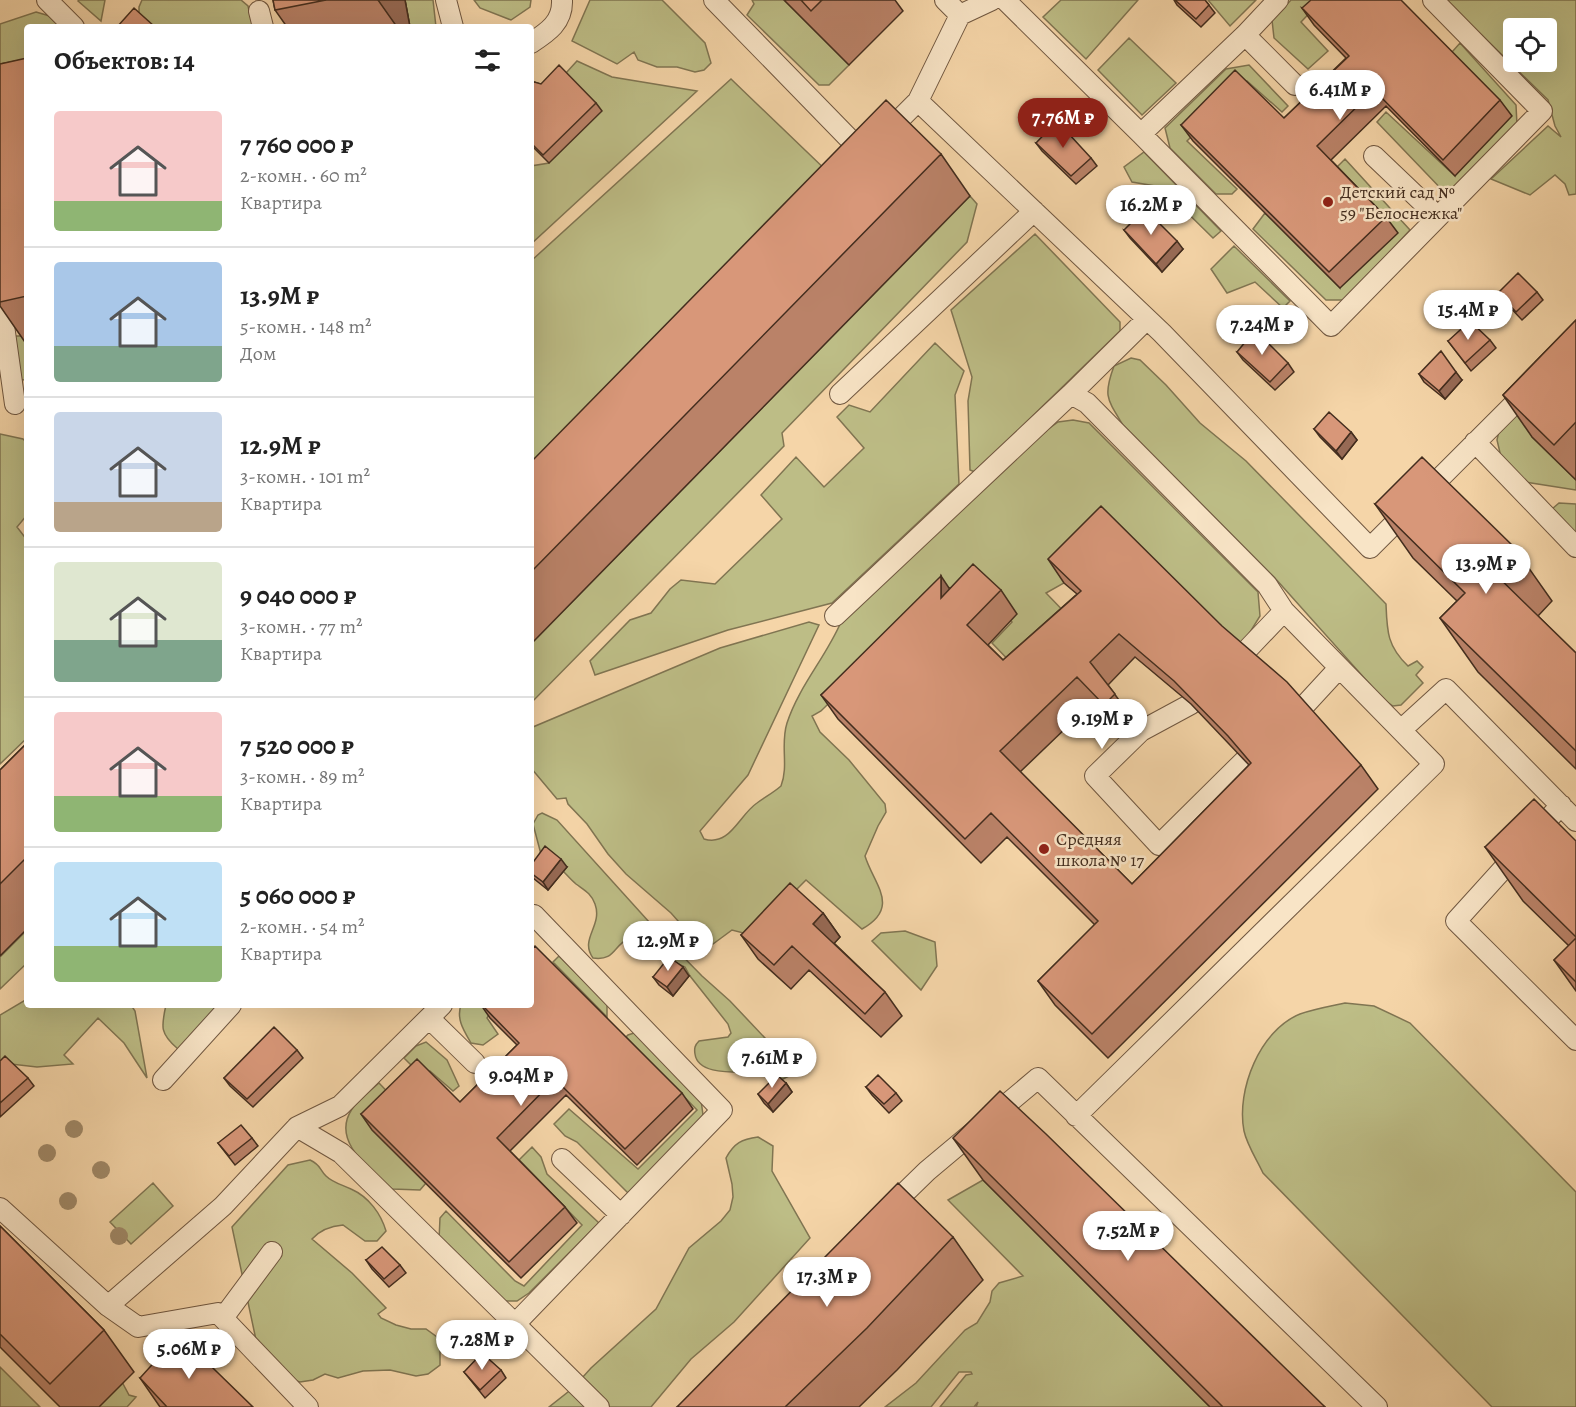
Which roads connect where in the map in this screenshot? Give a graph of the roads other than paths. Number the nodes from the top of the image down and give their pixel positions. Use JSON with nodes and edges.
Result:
{"nodes":[{"id":1,"x":47,"y":0,"type":"edge"},
{"id":2,"x":446,"y":0,"type":"edge"},
{"id":3,"x":562,"y":0,"type":"edge"},
{"id":4,"x":714,"y":0,"type":"edge"},
{"id":5,"x":945,"y":0,"type":"edge"},
{"id":6,"x":992,"y":0,"type":"edge"},
{"id":7,"x":1005,"y":0,"type":"edge"},
{"id":8,"x":1278,"y":0,"type":"edge"},
{"id":9,"x":1433,"y":0,"type":"edge"},
{"id":10,"x":960,"y":15,"type":"junction"},
{"id":11,"x":71,"y":24,"type":"edge"},
{"id":12,"x":452,"y":24,"type":"edge"},
{"id":13,"x":1245,"y":35,"type":"junction"},
{"id":14,"x":534,"y":41,"type":"edge"},
{"id":15,"x":1295,"y":86,"type":"dead end"},
{"id":16,"x":918,"y":101,"type":"junction"},
{"id":17,"x":1141,"y":134,"type":"junction"},
{"id":18,"x":865,"y":155,"type":"junction"},
{"id":19,"x":1374,"y":156,"type":"dead end"},
{"id":20,"x":848,"y":172,"type":"edge"},
{"id":21,"x":1034,"y":211,"type":"junction"},
{"id":22,"x":1438,"y":218,"type":"junction"},
{"id":23,"x":0,"y":297,"type":"edge"},
{"id":24,"x":1147,"y":319,"type":"junction"},
{"id":25,"x":1542,"y":376,"type":"edge"},
{"id":26,"x":840,"y":394,"type":"dead end"},
{"id":27,"x":1071,"y":394,"type":"junction"},
{"id":28,"x":14,"y":405,"type":"edge"},
{"id":29,"x":1475,"y":442,"type":"junction"},
{"id":30,"x":1576,"y":547,"type":"edge"},
{"id":31,"x":1284,"y":611,"type":"junction"},
{"id":32,"x":835,"y":616,"type":"dead end"},
{"id":33,"x":1244,"y":653,"type":"edge"},
{"id":34,"x":1339,"y":668,"type":"junction"},
{"id":35,"x":1191,"y":704,"type":"edge"},
{"id":36,"x":1304,"y":706,"type":"edge"},
{"id":37,"x":1401,"y":730,"type":"junction"},
{"id":38,"x":1245,"y":760,"type":"edge"},
{"id":39,"x":1560,"y":805,"type":"junction"},
{"id":40,"x":1576,"y":821,"type":"edge"},
{"id":41,"x":534,"y":915,"type":"edge"},
{"id":42,"x":228,"y":1008,"type":"edge"},
{"id":43,"x":435,"y":1011,"type":"edge"},
{"id":44,"x":1576,"y":1040,"type":"edge"},
{"id":45,"x":475,"y":1063,"type":"dead end"},
{"id":46,"x":163,"y":1080,"type":"dead end"},
{"id":47,"x":1077,"y":1116,"type":"junction"},
{"id":48,"x":297,"y":1127,"type":"junction"},
{"id":49,"x":562,"y":1159,"type":"dead end"},
{"id":50,"x":0,"y":1208,"type":"edge"},
{"id":51,"x":621,"y":1215,"type":"junction"},
{"id":52,"x":877,"y":1220,"type":"edge"},
{"id":53,"x":272,"y":1252,"type":"dead end"},
{"id":54,"x":108,"y":1306,"type":"junction"},
{"id":55,"x":223,"y":1318,"type":"junction"},
{"id":56,"x":515,"y":1324,"type":"junction"},
{"id":57,"x":308,"y":1407,"type":"edge"},
{"id":58,"x":599,"y":1407,"type":"edge"},
{"id":59,"x":1377,"y":1407,"type":"edge"}],
"edges":[{"from":1,"to":11,"type":"lane"},
{"from":2,"to":12,"type":"lane"},
{"from":3,"to":14,"type":"lane"},
{"from":4,"to":18,"type":"lane"},
{"from":5,"to":10,"type":"lane"},
{"from":6,"to":10,"type":"lane"},
{"from":7,"to":17,"type":"lane"},
{"from":8,"to":13,"type":"lane"},
{"from":9,"to":22,"type":"lane"},
{"from":10,"to":16,"type":"lane"},
{"from":13,"to":15,"type":"lane"},
{"from":13,"to":17,"type":"lane"},
{"from":16,"to":18,"type":"lane"},
{"from":16,"to":21,"type":"lane"},
{"from":17,"to":22,"type":"lane"},
{"from":18,"to":20,"type":"lane"},
{"from":19,"to":22,"type":"lane"},
{"from":21,"to":24,"type":"lane"},
{"from":21,"to":26,"type":"lane"},
{"from":23,"to":28,"type":"lane"},
{"from":24,"to":27,"type":"lane"},
{"from":24,"to":29,"type":"lane"},
{"from":25,"to":29,"type":"lane"},
{"from":27,"to":31,"type":"lane"},
{"from":27,"to":32,"type":"lane"},
{"from":29,"to":30,"type":"lane"},
{"from":31,"to":33,"type":"lane"},
{"from":31,"to":34,"type":"lane"},
{"from":34,"to":36,"type":"lane"},
{"from":34,"to":37,"type":"lane"},
{"from":35,"to":38,"type":"lane"},
{"from":37,"to":39,"type":"lane"},
{"from":37,"to":47,"type":"lane"},
{"from":39,"to":40,"type":"lane"},
{"from":39,"to":44,"type":"lane"},
{"from":41,"to":51,"type":"lane"},
{"from":42,"to":46,"type":"lane"},
{"from":43,"to":45,"type":"lane"},
{"from":43,"to":48,"type":"lane"},
{"from":47,"to":52,"type":"lane"},
{"from":47,"to":59,"type":"lane"},
{"from":48,"to":54,"type":"lane"},
{"from":48,"to":56,"type":"lane"},
{"from":49,"to":51,"type":"lane"},
{"from":50,"to":54,"type":"lane"},
{"from":51,"to":56,"type":"lane"},
{"from":53,"to":55,"type":"lane"},
{"from":54,"to":55,"type":"lane"},
{"from":55,"to":57,"type":"lane"},
{"from":56,"to":58,"type":"lane"}]}
